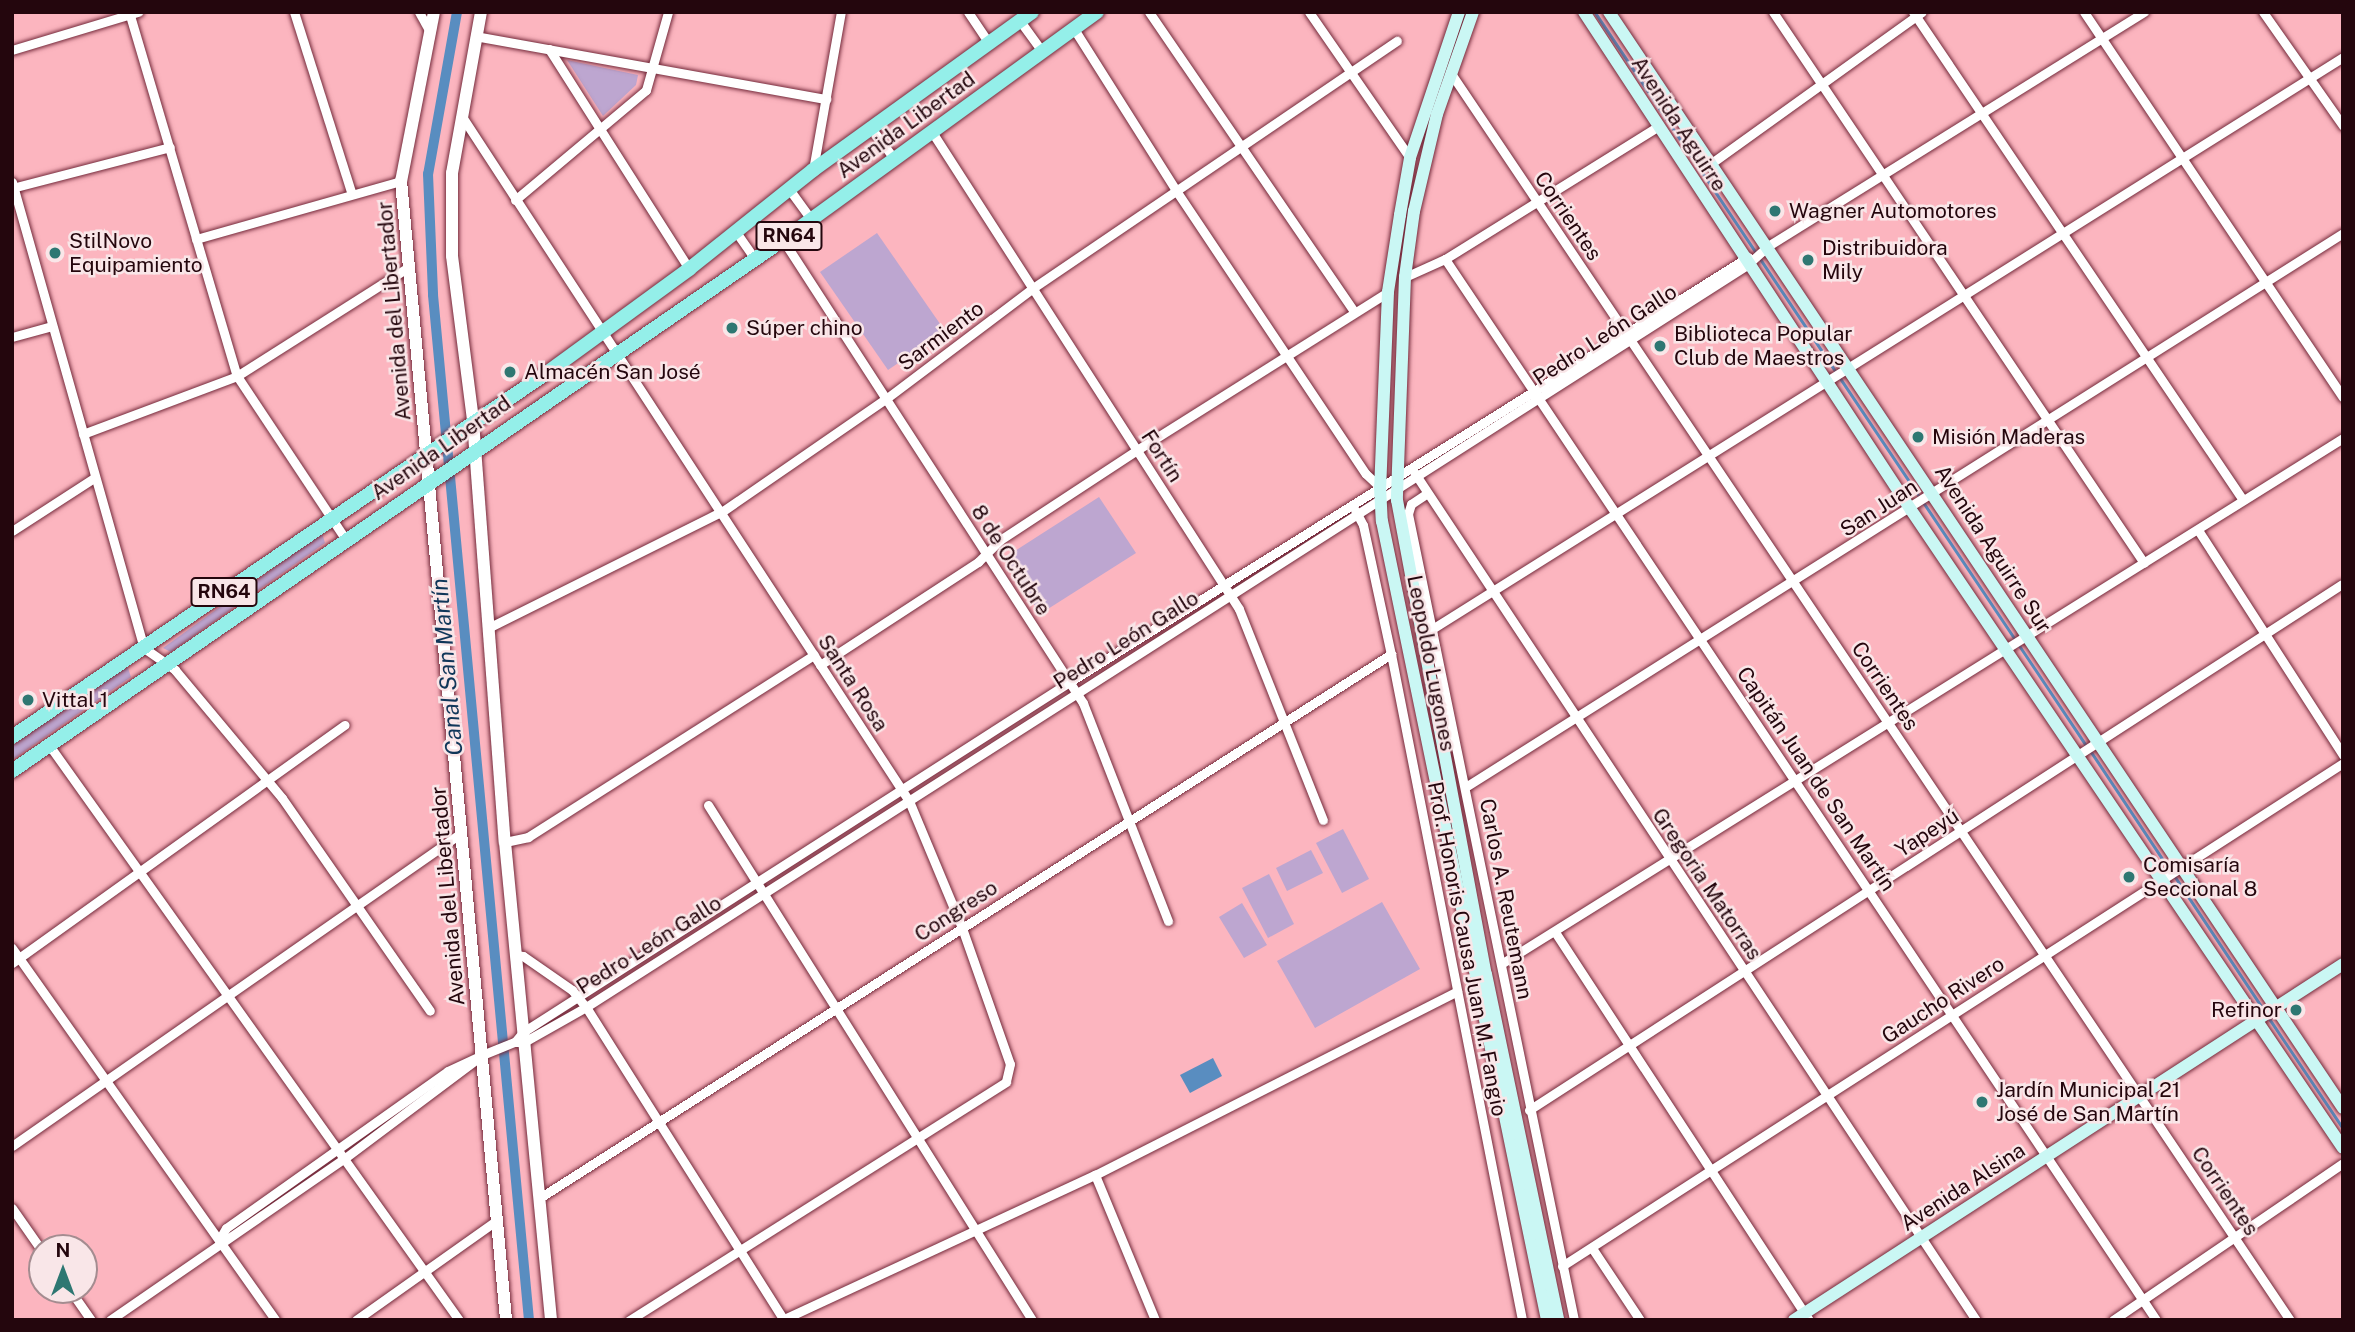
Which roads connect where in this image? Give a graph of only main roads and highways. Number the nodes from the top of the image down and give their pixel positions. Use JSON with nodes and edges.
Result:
{"nodes":[{"id":1,"x":1097,"y":12,"type":"edge"},
{"id":2,"x":1459,"y":12,"type":"edge"},
{"id":3,"x":1473,"y":12,"type":"edge"},
{"id":4,"x":1584,"y":12,"type":"edge"},
{"id":5,"x":1609,"y":12,"type":"edge"},
{"id":6,"x":1026,"y":17,"type":"edge"},
{"id":7,"x":1746,"y":260,"type":"joint"},
{"id":8,"x":1922,"y":502,"type":"junction"},
{"id":9,"x":12,"y":737,"type":"edge"},
{"id":10,"x":12,"y":771,"type":"edge"},
{"id":11,"x":2343,"y":964,"type":"edge"},
{"id":12,"x":2266,"y":1015,"type":"junction"},
{"id":13,"x":2343,"y":1108,"type":"edge"},
{"id":14,"x":2343,"y":1148,"type":"edge"},
{"id":15,"x":1802,"y":1318,"type":"edge"},
{"id":16,"x":1547,"y":1320,"type":"edge"},
{"id":17,"x":1558,"y":1320,"type":"edge"}],
"edges":[{"from":1,"to":10,"type":"main road","name":"Avenida Libertad","number":"RN64"},
{"from":2,"to":16,"type":"main road","name":"Leopoldo Lugones"},
{"from":3,"to":17,"type":"main road","name":"Leopoldo Lugones"},
{"from":4,"to":7,"type":"main road","name":"Avenida Aguirre"},
{"from":5,"to":8,"type":"main road","name":"Avenida Aguirre Sur"},
{"from":6,"to":9,"type":"main road","name":"Avenida Libertad","number":"RN64"},
{"from":7,"to":8,"type":"main road","name":"Avenida Aguirre Sur"},
{"from":8,"to":12,"type":"main road","name":"Avenida Aguirre Sur"},
{"from":8,"to":12,"type":"main road","name":"Avenida Aguirre Sur"},
{"from":11,"to":12,"type":"main road","name":"Avenida Alsina"},
{"from":12,"to":13,"type":"main road","name":"Avenida Aguirre Sur"},
{"from":12,"to":14,"type":"main road","name":"Avenida Aguirre Sur"},
{"from":12,"to":15,"type":"main road","name":"Avenida Alsina"}]}
